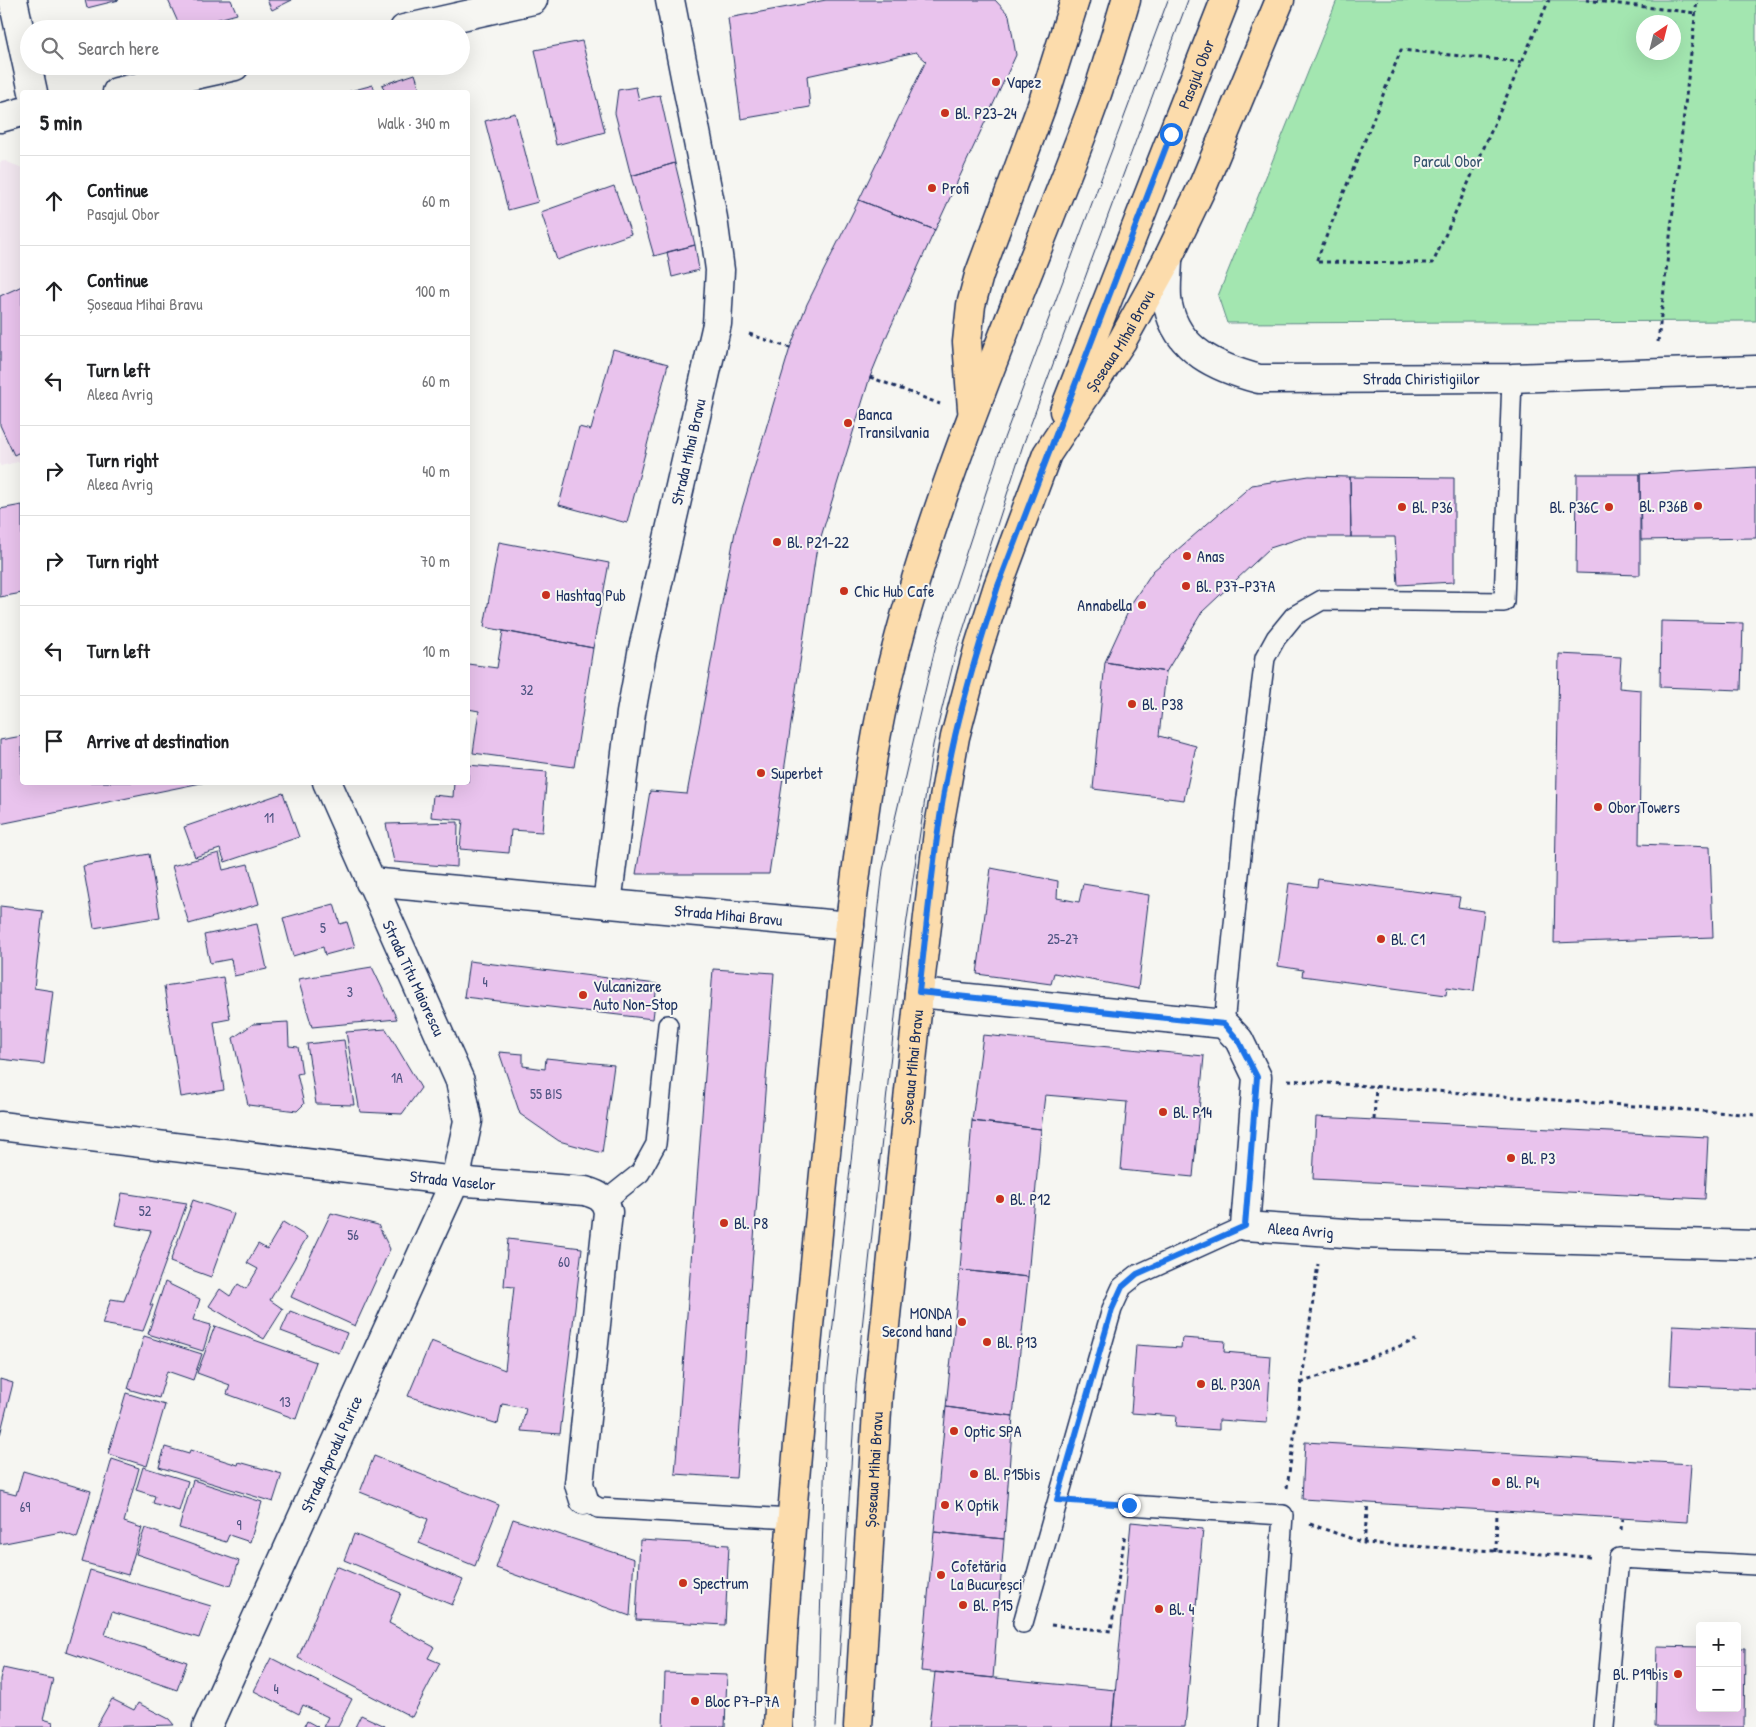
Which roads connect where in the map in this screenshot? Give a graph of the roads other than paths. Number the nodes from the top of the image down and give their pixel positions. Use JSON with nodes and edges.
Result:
{"nodes":[{"id":1,"x":13,"y":0,"type":"edge"},
{"id":2,"x":533,"y":0,"type":"edge"},
{"id":3,"x":670,"y":0,"type":"edge"},
{"id":4,"x":1075,"y":0,"type":"edge"},
{"id":5,"x":1126,"y":0,"type":"edge"},
{"id":6,"x":1225,"y":0,"type":"edge"},
{"id":7,"x":1280,"y":0,"type":"edge"},
{"id":8,"x":444,"y":20,"type":"edge"},
{"id":9,"x":20,"y":32,"type":"edge"},
{"id":10,"x":29,"y":75,"type":"edge"},
{"id":11,"x":194,"y":75,"type":"edge"},
{"id":12,"x":33,"y":90,"type":"edge"},
{"id":13,"x":126,"y":90,"type":"edge"},
{"id":14,"x":20,"y":113,"type":"edge"},
{"id":15,"x":0,"y":118,"type":"edge"},
{"id":16,"x":1168,"y":258,"type":"junction"},
{"id":17,"x":1756,"y":370,"type":"edge"},
{"id":18,"x":1512,"y":378,"type":"junction"},
{"id":19,"x":972,"y":416,"type":"junction"},
{"id":20,"x":1048,"y":454,"type":"junction"},
{"id":21,"x":328,"y":785,"type":"edge"},
{"id":22,"x":370,"y":882,"type":"junction"},
{"id":23,"x":607,"y":904,"type":"junction"},
{"id":24,"x":850,"y":926,"type":"junction"},
{"id":25,"x":919,"y":992,"type":"junction"},
{"id":26,"x":1224,"y":1024,"type":"junction"},
{"id":27,"x":668,"y":1025,"type":"dead end"},
{"id":28,"x":0,"y":1126,"type":"edge"},
{"id":29,"x":455,"y":1180,"type":"junction"},
{"id":30,"x":605,"y":1201,"type":"junction"},
{"id":31,"x":1245,"y":1226,"type":"junction"},
{"id":32,"x":1756,"y":1245,"type":"edge"},
{"id":33,"x":584,"y":1500,"type":"joint"},
{"id":34,"x":1129,"y":1505,"type":"road end"},
{"id":35,"x":792,"y":1519,"type":"junction"},
{"id":36,"x":1756,"y":1565,"type":"edge"},
{"id":37,"x":1023,"y":1622,"type":"road end"},
{"id":38,"x":207,"y":1727,"type":"edge"},
{"id":39,"x":778,"y":1727,"type":"edge"},
{"id":40,"x":858,"y":1727,"type":"edge"},
{"id":41,"x":1268,"y":1727,"type":"edge"},
{"id":42,"x":1604,"y":1727,"type":"edge"}],
"edges":[{"from":1,"to":9,"type":"street"},
{"from":2,"to":8,"type":"street"},
{"from":3,"to":23,"type":"street","name":"Strada Mihai Bravu"},
{"from":4,"to":19,"type":"main road"},
{"from":5,"to":19,"type":"main road"},
{"from":6,"to":20,"type":"main road","name":"Pasajul Obor"},
{"from":7,"to":16,"type":"main road","name":"Șoseaua Mihai Bravu"},
{"from":10,"to":12,"type":"street"},
{"from":11,"to":13,"type":"street"},
{"from":14,"to":15,"type":"street"},
{"from":16,"to":18,"type":"street","name":"Strada Chiristigiilor"},
{"from":16,"to":20,"type":"main road","name":"Șoseaua Mihai Bravu"},
{"from":17,"to":18,"type":"street","name":"Strada Chiristigiilor"},
{"from":18,"to":26,"type":"lane"},
{"from":19,"to":24,"type":"main road"},
{"from":20,"to":25,"type":"main road","name":"Șoseaua Mihai Bravu"},
{"from":21,"to":22,"type":"street","name":"Strada Titu Maiorescu"},
{"from":22,"to":23,"type":"street","name":"Strada Mihai Bravu"},
{"from":22,"to":29,"type":"street","name":"Strada Titu Maiorescu"},
{"from":23,"to":24,"type":"street","name":"Strada Mihai Bravu"},
{"from":24,"to":35,"type":"main road"},
{"from":25,"to":26,"type":"street"},
{"from":25,"to":40,"type":"main road","name":"Șoseaua Mihai Bravu"},
{"from":26,"to":31,"type":"street","name":"Aleea Avrig"},
{"from":27,"to":30,"type":"lane"},
{"from":28,"to":29,"type":"street","name":"Strada Vaselor"},
{"from":29,"to":30,"type":"street","name":"Strada Vaselor"},
{"from":29,"to":38,"type":"street","name":"Strada Aprodul Purice"},
{"from":30,"to":33,"type":"street"},
{"from":31,"to":32,"type":"street","name":"Aleea Avrig"},
{"from":31,"to":37,"type":"lane"},
{"from":33,"to":35,"type":"lane"},
{"from":34,"to":41,"type":"lane"},
{"from":35,"to":39,"type":"main road"},
{"from":36,"to":42,"type":"lane"}]}
